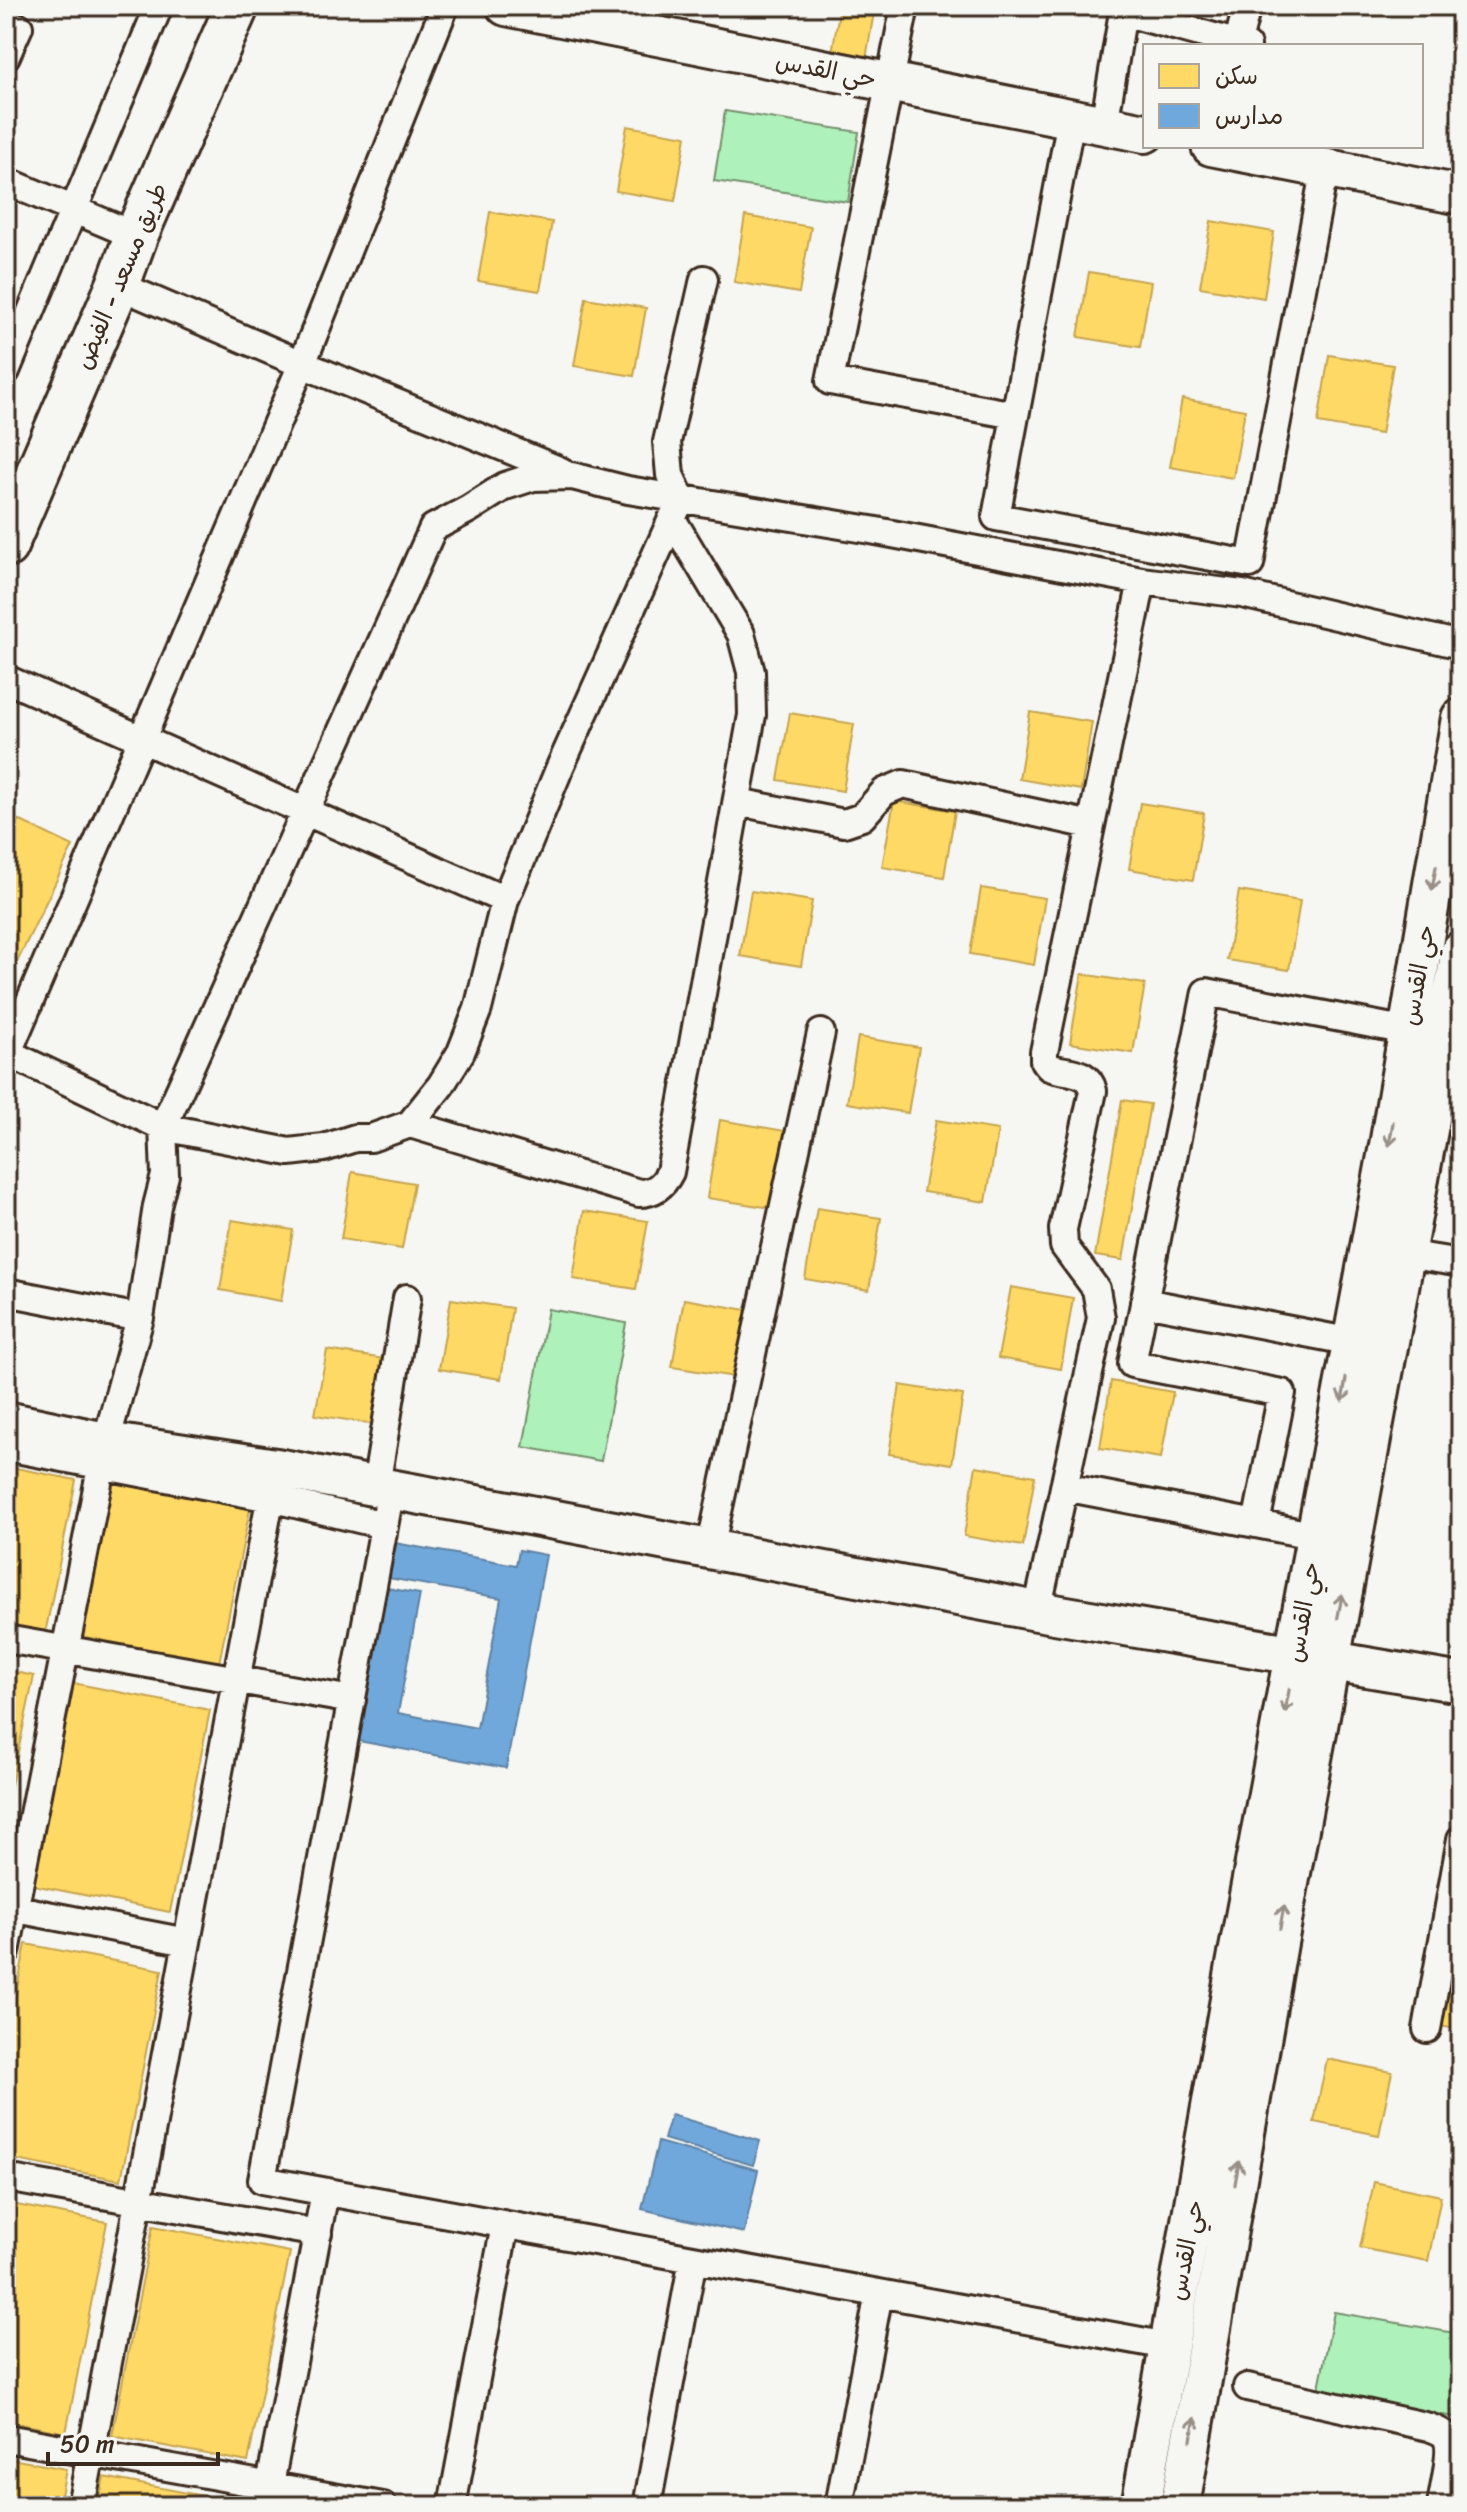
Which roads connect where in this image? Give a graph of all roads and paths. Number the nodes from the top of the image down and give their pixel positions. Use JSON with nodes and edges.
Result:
{"nodes":[{"id":1,"x":159,"y":6,"type":"edge"},
{"id":2,"x":210,"y":6,"type":"edge"},
{"id":3,"x":237,"y":6,"type":"edge"},
{"id":4,"x":445,"y":6,"type":"edge"},
{"id":5,"x":506,"y":6,"type":"edge"},
{"id":6,"x":905,"y":6,"type":"edge"},
{"id":7,"x":1247,"y":6,"type":"edge"},
{"id":8,"x":1124,"y":9,"type":"edge"},
{"id":9,"x":635,"y":19,"type":"edge"},
{"id":10,"x":19,"y":27,"type":"dead end"},
{"id":11,"x":1238,"y":44,"type":"edge"},
{"id":12,"x":1241,"y":44,"type":"edge"},
{"id":13,"x":6,"y":56,"type":"edge"},
{"id":14,"x":890,"y":82,"type":"junction"},
{"id":15,"x":1088,"y":122,"type":"junction"},
{"id":16,"x":1143,"y":133,"type":"edge"},
{"id":17,"x":1224,"y":148,"type":"edge"},
{"id":18,"x":1325,"y":167,"type":"junction"},
{"id":19,"x":6,"y":181,"type":"edge"},
{"id":20,"x":1461,"y":195,"type":"edge"},
{"id":21,"x":75,"y":210,"type":"junction"},
{"id":22,"x":127,"y":232,"type":"junction"},
{"id":23,"x":704,"y":279,"type":"dead end"},
{"id":24,"x":118,"y":285,"type":"junction"},
{"id":25,"x":9,"y":354,"type":"edge"},
{"id":26,"x":302,"y":364,"type":"junction"},
{"id":27,"x":1015,"y":415,"type":"junction"},
{"id":28,"x":572,"y":476,"type":"junction"},
{"id":29,"x":6,"y":479,"type":"edge"},
{"id":30,"x":676,"y":509,"type":"junction"},
{"id":31,"x":9,"y":532,"type":"edge"},
{"id":32,"x":1250,"y":564,"type":"junction"},
{"id":33,"x":1142,"y":581,"type":"junction"},
{"id":34,"x":1242,"y":594,"type":"junction"},
{"id":35,"x":1461,"y":645,"type":"edge"},
{"id":36,"x":6,"y":679,"type":"edge"},
{"id":37,"x":1461,"y":718,"type":"edge"},
{"id":38,"x":141,"y":740,"type":"junction"},
{"id":39,"x":738,"y":802,"type":"junction"},
{"id":40,"x":305,"y":812,"type":"junction"},
{"id":41,"x":1091,"y":825,"type":"junction"},
{"id":42,"x":505,"y":900,"type":"junction"},
{"id":43,"x":1461,"y":951,"type":"edge"},
{"id":44,"x":1408,"y":1031,"type":"junction"},
{"id":45,"x":821,"y":1033,"type":"dead end"},
{"id":46,"x":7,"y":1054,"type":"edge"},
{"id":47,"x":410,"y":1124,"type":"junction"},
{"id":48,"x":163,"y":1127,"type":"junction"},
{"id":49,"x":1405,"y":1254,"type":"junction"},
{"id":50,"x":1461,"y":1263,"type":"edge"},
{"id":51,"x":6,"y":1292,"type":"edge"},
{"id":52,"x":407,"y":1298,"type":"dead end"},
{"id":53,"x":1144,"y":1302,"type":"junction"},
{"id":54,"x":140,"y":1318,"type":"junction"},
{"id":55,"x":1353,"y":1342,"type":"junction"},
{"id":56,"x":6,"y":1421,"type":"edge"},
{"id":57,"x":6,"y":1447,"type":"edge"},
{"id":58,"x":103,"y":1454,"type":"junction"},
{"id":59,"x":273,"y":1483,"type":"junction"},
{"id":60,"x":1064,"y":1487,"type":"junction"},
{"id":61,"x":384,"y":1500,"type":"junction"},
{"id":62,"x":1256,"y":1524,"type":"junction"},
{"id":63,"x":1317,"y":1536,"type":"junction"},
{"id":64,"x":710,"y":1549,"type":"junction"},
{"id":65,"x":1037,"y":1611,"type":"junction"},
{"id":66,"x":6,"y":1639,"type":"edge"},
{"id":67,"x":64,"y":1648,"type":"junction"},
{"id":68,"x":1312,"y":1658,"type":"junction"},
{"id":69,"x":236,"y":1678,"type":"junction"},
{"id":70,"x":1461,"y":1683,"type":"edge"},
{"id":71,"x":352,"y":1700,"type":"junction"},
{"id":72,"x":1461,"y":1839,"type":"edge"},
{"id":73,"x":10,"y":1908,"type":"edge"},
{"id":74,"x":187,"y":1942,"type":"junction"},
{"id":75,"x":6,"y":1952,"type":"edge"},
{"id":76,"x":1246,"y":2014,"type":"junction"},
{"id":77,"x":1427,"y":2029,"type":"dead end"},
{"id":78,"x":6,"y":2178,"type":"edge"},
{"id":79,"x":325,"y":2192,"type":"junction"},
{"id":80,"x":138,"y":2200,"type":"junction"},
{"id":81,"x":505,"y":2225,"type":"junction"},
{"id":82,"x":318,"y":2233,"type":"junction"},
{"id":83,"x":693,"y":2259,"type":"junction"},
{"id":84,"x":879,"y":2293,"type":"junction"},
{"id":85,"x":1168,"y":2346,"type":"junction"},
{"id":86,"x":1247,"y":2387,"type":"dead end"},
{"id":87,"x":6,"y":2438,"type":"edge"},
{"id":88,"x":91,"y":2452,"type":"junction"},
{"id":89,"x":268,"y":2496,"type":"edge"},
{"id":90,"x":81,"y":2506,"type":"edge"},
{"id":91,"x":383,"y":2506,"type":"edge"},
{"id":92,"x":452,"y":2506,"type":"edge"},
{"id":93,"x":647,"y":2506,"type":"edge"},
{"id":94,"x":839,"y":2506,"type":"edge"},
{"id":95,"x":1141,"y":2506,"type":"edge"},
{"id":96,"x":1180,"y":2506,"type":"edge"},
{"id":97,"x":1441,"y":2506,"type":"edge"}],
"edges":[{"from":1,"to":21,"type":"street"},
{"from":2,"to":22,"type":"main road","name":"طريق مسعد - الفيض"},
{"from":3,"to":22,"type":"main road","name":"طريق مسعد - الفيض"},
{"from":4,"to":26,"type":"street"},
{"from":5,"to":9,"type":"street","name":"حي القدس"},
{"from":6,"to":14,"type":"street"},
{"from":7,"to":12,"type":"street"},
{"from":8,"to":11,"type":"street"},
{"from":8,"to":15,"type":"street"},
{"from":9,"to":14,"type":"street","name":"حي القدس"},
{"from":10,"to":13,"type":"street"},
{"from":14,"to":15,"type":"street","name":"حي القدس"},
{"from":14,"to":27,"type":"street"},
{"from":15,"to":16,"type":"street","name":"حي القدس"},
{"from":15,"to":27,"type":"street"},
{"from":17,"to":18,"type":"street"},
{"from":18,"to":20,"type":"street"},
{"from":18,"to":32,"type":"street"},
{"from":19,"to":21,"type":"street"},
{"from":21,"to":22,"type":"street"},
{"from":21,"to":25,"type":"street"},
{"from":22,"to":24,"type":"main road","name":"طريق مسعد - الفيض"},
{"from":22,"to":29,"type":"main road","name":"طريق مسعد - الفيض"},
{"from":23,"to":30,"type":"street"},
{"from":24,"to":26,"type":"street"},
{"from":24,"to":31,"type":"main road","name":"طريق مسعد - الفيض"},
{"from":26,"to":28,"type":"street"},
{"from":26,"to":38,"type":"street"},
{"from":27,"to":32,"type":"street"},
{"from":28,"to":30,"type":"street"},
{"from":28,"to":40,"type":"street"},
{"from":30,"to":33,"type":"street"},
{"from":30,"to":39,"type":"street"},
{"from":30,"to":42,"type":"street"},
{"from":32,"to":34,"type":"street"},
{"from":33,"to":34,"type":"street"},
{"from":33,"to":41,"type":"street"},
{"from":34,"to":35,"type":"street"},
{"from":36,"to":38,"type":"street"},
{"from":37,"to":44,"type":"street","name":"حي القدس","one_way":true},
{"from":38,"to":40,"type":"street"},
{"from":38,"to":46,"type":"street"},
{"from":39,"to":41,"type":"street"},
{"from":39,"to":47,"type":"street"},
{"from":40,"to":42,"type":"street"},
{"from":40,"to":48,"type":"street"},
{"from":41,"to":60,"type":"street"},
{"from":42,"to":47,"type":"street"},
{"from":43,"to":49,"type":"street"},
{"from":44,"to":53,"type":"street"},
{"from":44,"to":55,"type":"street","name":"حي القدس","one_way":true},
{"from":45,"to":64,"type":"street"},
{"from":46,"to":48,"type":"street"},
{"from":47,"to":48,"type":"street"},
{"from":48,"to":54,"type":"street"},
{"from":49,"to":50,"type":"street"},
{"from":68,"to":49,"type":"street","one_way":true},
{"from":51,"to":54,"type":"street"},
{"from":52,"to":61,"type":"street"},
{"from":53,"to":55,"type":"street"},
{"from":53,"to":62,"type":"street"},
{"from":54,"to":58,"type":"street"},
{"from":55,"to":63,"type":"street","name":"حي القدس","one_way":true},
{"from":56,"to":58,"type":"street"},
{"from":57,"to":58,"type":"street"},
{"from":58,"to":59,"type":"street"},
{"from":58,"to":67,"type":"street"},
{"from":59,"to":61,"type":"street"},
{"from":59,"to":69,"type":"street"},
{"from":60,"to":62,"type":"street"},
{"from":60,"to":65,"type":"street"},
{"from":61,"to":64,"type":"street"},
{"from":61,"to":71,"type":"street"},
{"from":62,"to":63,"type":"street"},
{"from":63,"to":68,"type":"street","name":"حي القدس"},
{"from":64,"to":65,"type":"street"},
{"from":65,"to":68,"type":"street"},
{"from":66,"to":67,"type":"street"},
{"from":67,"to":69,"type":"street"},
{"from":67,"to":73,"type":"street"},
{"from":68,"to":70,"type":"street"},
{"from":68,"to":76,"type":"street","name":"حي القدس"},
{"from":69,"to":71,"type":"street"},
{"from":69,"to":74,"type":"street"},
{"from":71,"to":79,"type":"street"},
{"from":72,"to":77,"type":"street"},
{"from":73,"to":74,"type":"street"},
{"from":73,"to":75,"type":"street"},
{"from":74,"to":80,"type":"street"},
{"from":76,"to":85,"type":"street","name":"حي القدس"},
{"from":96,"to":76,"type":"street","one_way":true},
{"from":78,"to":80,"type":"street"},
{"from":79,"to":81,"type":"street"},
{"from":79,"to":82,"type":"street"},
{"from":80,"to":82,"type":"street"},
{"from":80,"to":88,"type":"street"},
{"from":81,"to":83,"type":"street"},
{"from":81,"to":92,"type":"street"},
{"from":82,"to":89,"type":"street"},
{"from":83,"to":84,"type":"street"},
{"from":83,"to":93,"type":"street"},
{"from":84,"to":85,"type":"street"},
{"from":84,"to":94,"type":"street"},
{"from":85,"to":95,"type":"street","name":"حي القدس"},
{"from":86,"to":97,"type":"street"},
{"from":87,"to":88,"type":"street"},
{"from":88,"to":89,"type":"street"},
{"from":88,"to":90,"type":"street"},
{"from":89,"to":91,"type":"street"}]}
